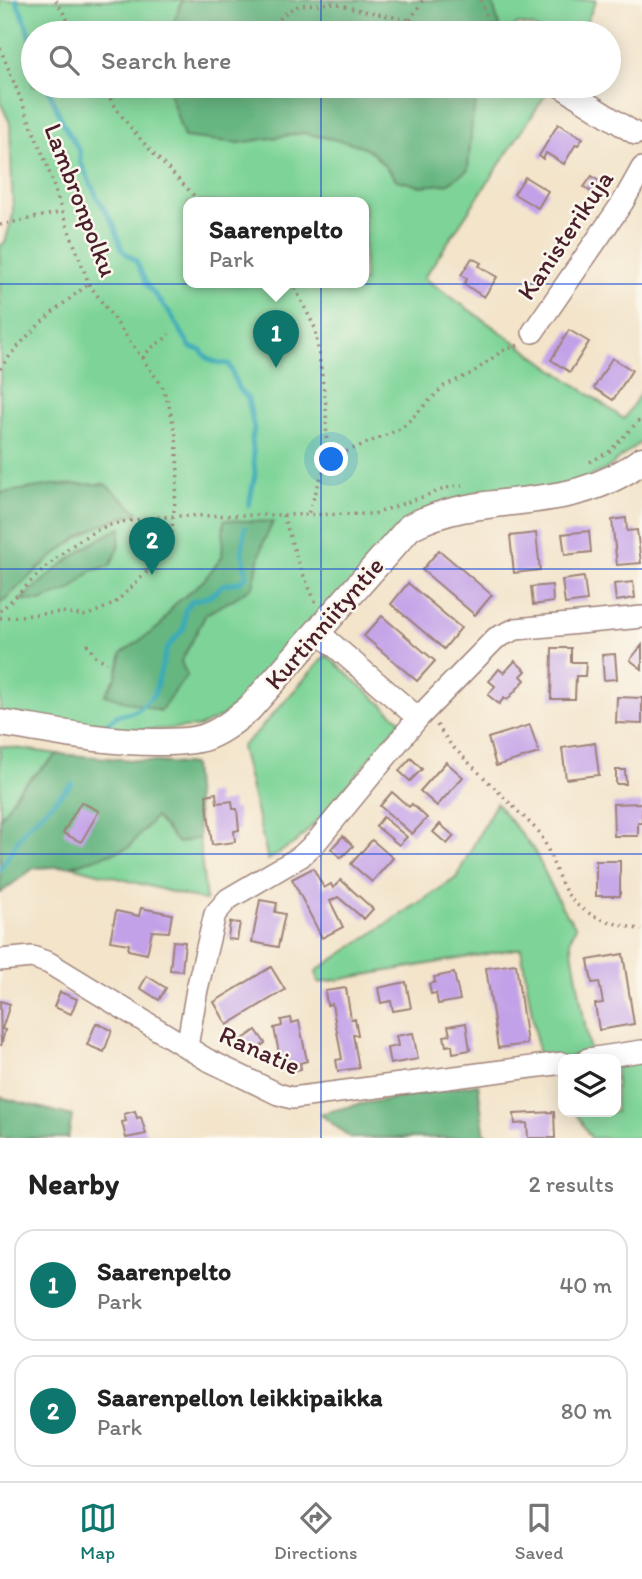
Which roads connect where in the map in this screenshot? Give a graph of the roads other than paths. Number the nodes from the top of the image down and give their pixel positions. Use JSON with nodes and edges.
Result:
{"nodes":[{"id":1,"x":582,"y":98,"type":"edge"},
{"id":2,"x":639,"y":130,"type":"edge"},
{"id":3,"x":642,"y":160,"type":"edge"},
{"id":4,"x":642,"y":168,"type":"edge"},
{"id":5,"x":526,"y":339,"type":"road end"},
{"id":6,"x":642,"y":460,"type":"edge"},
{"id":7,"x":642,"y":617,"type":"edge"},
{"id":8,"x":318,"y":621,"type":"junction"},
{"id":9,"x":422,"y":714,"type":"junction"},
{"id":10,"x":0,"y":723,"type":"edge"},
{"id":11,"x":0,"y":960,"type":"edge"},
{"id":12,"x":187,"y":1047,"type":"junction"},
{"id":13,"x":642,"y":1051,"type":"edge"},
{"id":14,"x":621,"y":1054,"type":"edge"},
{"id":15,"x":558,"y":1064,"type":"edge"}],
"edges":[{"from":1,"to":2,"type":"street"},
{"from":2,"to":3,"type":"street"},
{"from":4,"to":5,"type":"street","name":"Kanisterikuja"},
{"from":6,"to":8,"type":"street","name":"Kurtinniityntie"},
{"from":7,"to":9,"type":"street"},
{"from":8,"to":9,"type":"street"},
{"from":8,"to":10,"type":"street","name":"Kurtinniityntie"},
{"from":9,"to":12,"type":"street"},
{"from":11,"to":12,"type":"street","name":"Ranatie"},
{"from":12,"to":15,"type":"street","name":"Ranatie"},
{"from":13,"to":14,"type":"street"}]}
